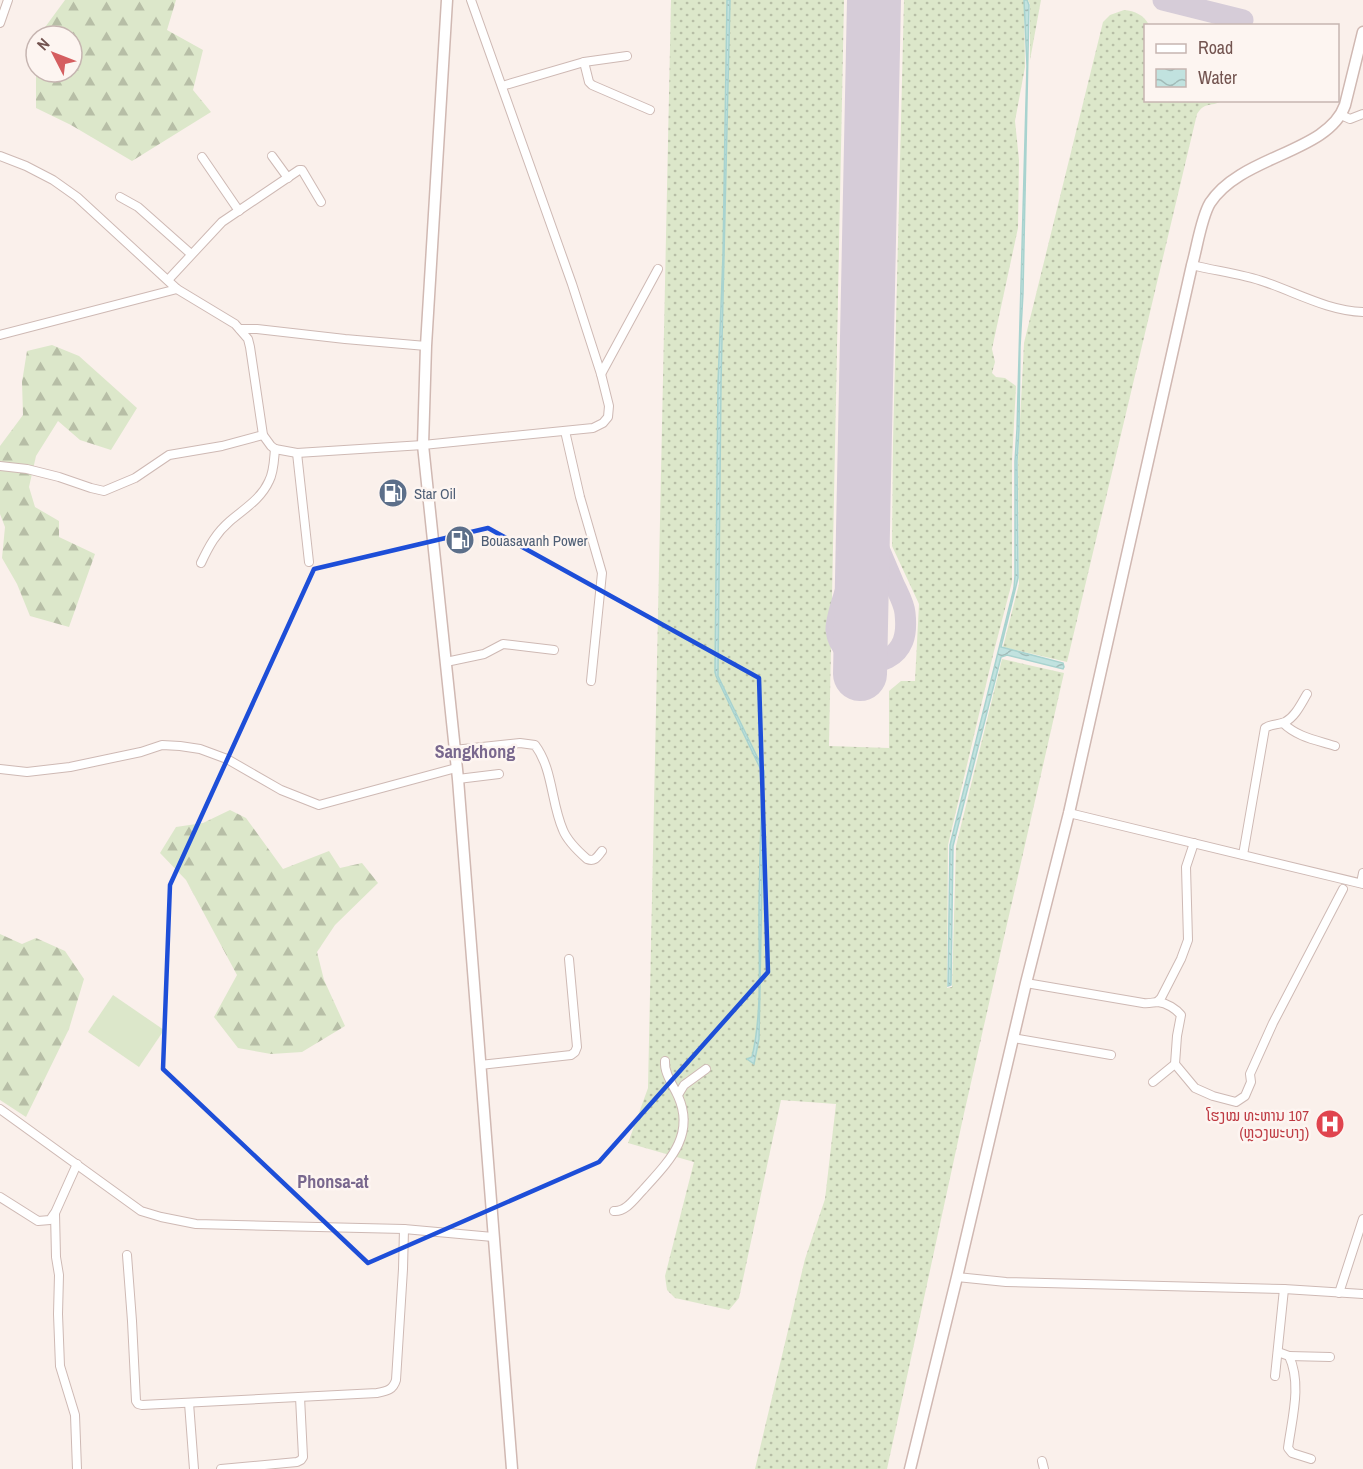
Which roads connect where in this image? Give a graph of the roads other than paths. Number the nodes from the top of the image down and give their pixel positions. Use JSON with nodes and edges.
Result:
{"nodes":[{"id":1,"x":8,"y":0,"type":"edge"},
{"id":2,"x":447,"y":0,"type":"edge"},
{"id":3,"x":471,"y":0,"type":"edge"},
{"id":4,"x":0,"y":23,"type":"edge"},
{"id":5,"x":1363,"y":32,"type":"edge"},
{"id":6,"x":627,"y":56,"type":"dead end"},
{"id":7,"x":584,"y":62,"type":"junction"},
{"id":8,"x":502,"y":86,"type":"junction"},
{"id":9,"x":650,"y":110,"type":"dead end"},
{"id":10,"x":1363,"y":114,"type":"edge"},
{"id":11,"x":1341,"y":115,"type":"junction"},
{"id":12,"x":0,"y":156,"type":"edge"},
{"id":13,"x":272,"y":156,"type":"dead end"},
{"id":14,"x":202,"y":157,"type":"dead end"},
{"id":15,"x":288,"y":178,"type":"junction"},
{"id":16,"x":120,"y":197,"type":"dead end"},
{"id":17,"x":321,"y":202,"type":"dead end"},
{"id":18,"x":239,"y":211,"type":"junction"},
{"id":19,"x":191,"y":254,"type":"junction"},
{"id":20,"x":1192,"y":265,"type":"junction"},
{"id":21,"x":658,"y":269,"type":"dead end"},
{"id":22,"x":168,"y":280,"type":"junction"},
{"id":23,"x":177,"y":288,"type":"junction"},
{"id":24,"x":1363,"y":312,"type":"edge"},
{"id":25,"x":240,"y":329,"type":"junction"},
{"id":26,"x":0,"y":335,"type":"edge"},
{"id":27,"x":426,"y":346,"type":"junction"},
{"id":28,"x":601,"y":374,"type":"junction"},
{"id":29,"x":565,"y":431,"type":"junction"},
{"id":30,"x":263,"y":435,"type":"junction"},
{"id":31,"x":423,"y":445,"type":"junction"},
{"id":32,"x":275,"y":449,"type":"junction"},
{"id":33,"x":297,"y":453,"type":"junction"},
{"id":34,"x":0,"y":466,"type":"edge"},
{"id":35,"x":309,"y":562,"type":"dead end"},
{"id":36,"x":201,"y":563,"type":"dead end"},
{"id":37,"x":554,"y":650,"type":"dead end"},
{"id":38,"x":446,"y":662,"type":"junction"},
{"id":39,"x":591,"y":681,"type":"dead end"},
{"id":40,"x":1307,"y":694,"type":"dead end"},
{"id":41,"x":1283,"y":723,"type":"junction"},
{"id":42,"x":1335,"y":746,"type":"dead end"},
{"id":43,"x":454,"y":750,"type":"junction"},
{"id":44,"x":0,"y":769,"type":"edge"},
{"id":45,"x":457,"y":773,"type":"junction"},
{"id":46,"x":499,"y":774,"type":"dead end"},
{"id":47,"x":1069,"y":813,"type":"junction"},
{"id":48,"x":1194,"y":843,"type":"junction"},
{"id":49,"x":602,"y":851,"type":"dead end"},
{"id":50,"x":1243,"y":855,"type":"junction"},
{"id":51,"x":1363,"y":873,"type":"edge"},
{"id":52,"x":1362,"y":883,"type":"edge"},
{"id":53,"x":1343,"y":889,"type":"dead end"},
{"id":54,"x":569,"y":959,"type":"dead end"},
{"id":55,"x":1026,"y":983,"type":"junction"},
{"id":56,"x":1157,"y":1002,"type":"junction"},
{"id":57,"x":1013,"y":1038,"type":"junction"},
{"id":58,"x":1111,"y":1055,"type":"dead end"},
{"id":59,"x":665,"y":1061,"type":"dead end"},
{"id":60,"x":1175,"y":1064,"type":"junction"},
{"id":61,"x":480,"y":1065,"type":"junction"},
{"id":62,"x":706,"y":1069,"type":"dead end"},
{"id":63,"x":1153,"y":1082,"type":"dead end"},
{"id":64,"x":678,"y":1095,"type":"junction"},
{"id":65,"x":0,"y":1109,"type":"edge"},
{"id":66,"x":77,"y":1164,"type":"junction"},
{"id":67,"x":0,"y":1197,"type":"edge"},
{"id":68,"x":614,"y":1211,"type":"dead end"},
{"id":69,"x":55,"y":1213,"type":"junction"},
{"id":70,"x":1363,"y":1219,"type":"edge"},
{"id":71,"x":404,"y":1229,"type":"junction"},
{"id":72,"x":493,"y":1237,"type":"junction"},
{"id":73,"x":127,"y":1255,"type":"dead end"},
{"id":74,"x":957,"y":1277,"type":"junction"},
{"id":75,"x":1284,"y":1289,"type":"junction"},
{"id":76,"x":1339,"y":1293,"type":"junction"},
{"id":77,"x":1363,"y":1294,"type":"edge"},
{"id":78,"x":1278,"y":1352,"type":"junction"},
{"id":79,"x":1289,"y":1356,"type":"junction"},
{"id":80,"x":1330,"y":1357,"type":"dead end"},
{"id":81,"x":1275,"y":1376,"type":"dead end"},
{"id":82,"x":300,"y":1397,"type":"junction"},
{"id":83,"x":189,"y":1403,"type":"junction"},
{"id":84,"x":1311,"y":1459,"type":"dead end"},
{"id":85,"x":77,"y":1469,"type":"edge"},
{"id":86,"x":194,"y":1469,"type":"edge"},
{"id":87,"x":221,"y":1469,"type":"edge"},
{"id":88,"x":512,"y":1469,"type":"edge"},
{"id":89,"x":910,"y":1469,"type":"edge"}],
"edges":[{"from":1,"to":4,"type":"street"},
{"from":2,"to":27,"type":"street"},
{"from":3,"to":8,"type":"street"},
{"from":5,"to":11,"type":"street"},
{"from":6,"to":7,"type":"street"},
{"from":7,"to":8,"type":"street"},
{"from":7,"to":9,"type":"street"},
{"from":8,"to":28,"type":"street"},
{"from":10,"to":11,"type":"street"},
{"from":11,"to":20,"type":"street"},
{"from":12,"to":22,"type":"street"},
{"from":13,"to":15,"type":"street"},
{"from":14,"to":18,"type":"street"},
{"from":15,"to":17,"type":"street"},
{"from":15,"to":18,"type":"street"},
{"from":16,"to":19,"type":"street"},
{"from":18,"to":19,"type":"street"},
{"from":19,"to":22,"type":"street"},
{"from":20,"to":24,"type":"street"},
{"from":20,"to":47,"type":"street"},
{"from":21,"to":28,"type":"street"},
{"from":22,"to":23,"type":"street"},
{"from":23,"to":25,"type":"street"},
{"from":23,"to":26,"type":"street"},
{"from":25,"to":27,"type":"street"},
{"from":25,"to":30,"type":"street"},
{"from":27,"to":31,"type":"street"},
{"from":28,"to":29,"type":"street"},
{"from":29,"to":31,"type":"street"},
{"from":29,"to":39,"type":"street"},
{"from":30,"to":32,"type":"street"},
{"from":30,"to":34,"type":"street"},
{"from":31,"to":33,"type":"street"},
{"from":31,"to":38,"type":"street"},
{"from":32,"to":33,"type":"street"},
{"from":32,"to":36,"type":"street"},
{"from":33,"to":35,"type":"street"},
{"from":37,"to":38,"type":"street"},
{"from":38,"to":43,"type":"street"},
{"from":40,"to":41,"type":"street"},
{"from":41,"to":42,"type":"street"},
{"from":41,"to":50,"type":"street"},
{"from":43,"to":45,"type":"street"},
{"from":43,"to":49,"type":"street"},
{"from":44,"to":45,"type":"street"},
{"from":45,"to":46,"type":"street"},
{"from":45,"to":61,"type":"street"},
{"from":47,"to":48,"type":"street"},
{"from":47,"to":55,"type":"street"},
{"from":48,"to":50,"type":"street"},
{"from":48,"to":56,"type":"street"},
{"from":50,"to":52,"type":"street"},
{"from":51,"to":52,"type":"street"},
{"from":53,"to":60,"type":"street"},
{"from":54,"to":61,"type":"street"},
{"from":55,"to":56,"type":"street"},
{"from":55,"to":57,"type":"street"},
{"from":56,"to":60,"type":"street"},
{"from":57,"to":58,"type":"street"},
{"from":57,"to":74,"type":"street"},
{"from":59,"to":64,"type":"street"},
{"from":60,"to":63,"type":"street"},
{"from":61,"to":72,"type":"street"},
{"from":62,"to":64,"type":"street"},
{"from":64,"to":68,"type":"street"},
{"from":65,"to":66,"type":"street"},
{"from":66,"to":69,"type":"street"},
{"from":66,"to":71,"type":"street"},
{"from":67,"to":69,"type":"street"},
{"from":69,"to":85,"type":"street"},
{"from":70,"to":76,"type":"street"},
{"from":71,"to":72,"type":"street"},
{"from":71,"to":82,"type":"street"},
{"from":72,"to":88,"type":"street"},
{"from":73,"to":83,"type":"street"},
{"from":74,"to":75,"type":"street"},
{"from":74,"to":89,"type":"street"},
{"from":75,"to":76,"type":"street"},
{"from":75,"to":78,"type":"street"},
{"from":76,"to":77,"type":"street"},
{"from":78,"to":79,"type":"street"},
{"from":78,"to":81,"type":"street"},
{"from":79,"to":80,"type":"street"},
{"from":79,"to":84,"type":"street"},
{"from":82,"to":83,"type":"street"},
{"from":82,"to":87,"type":"street"},
{"from":83,"to":86,"type":"street"}]}
